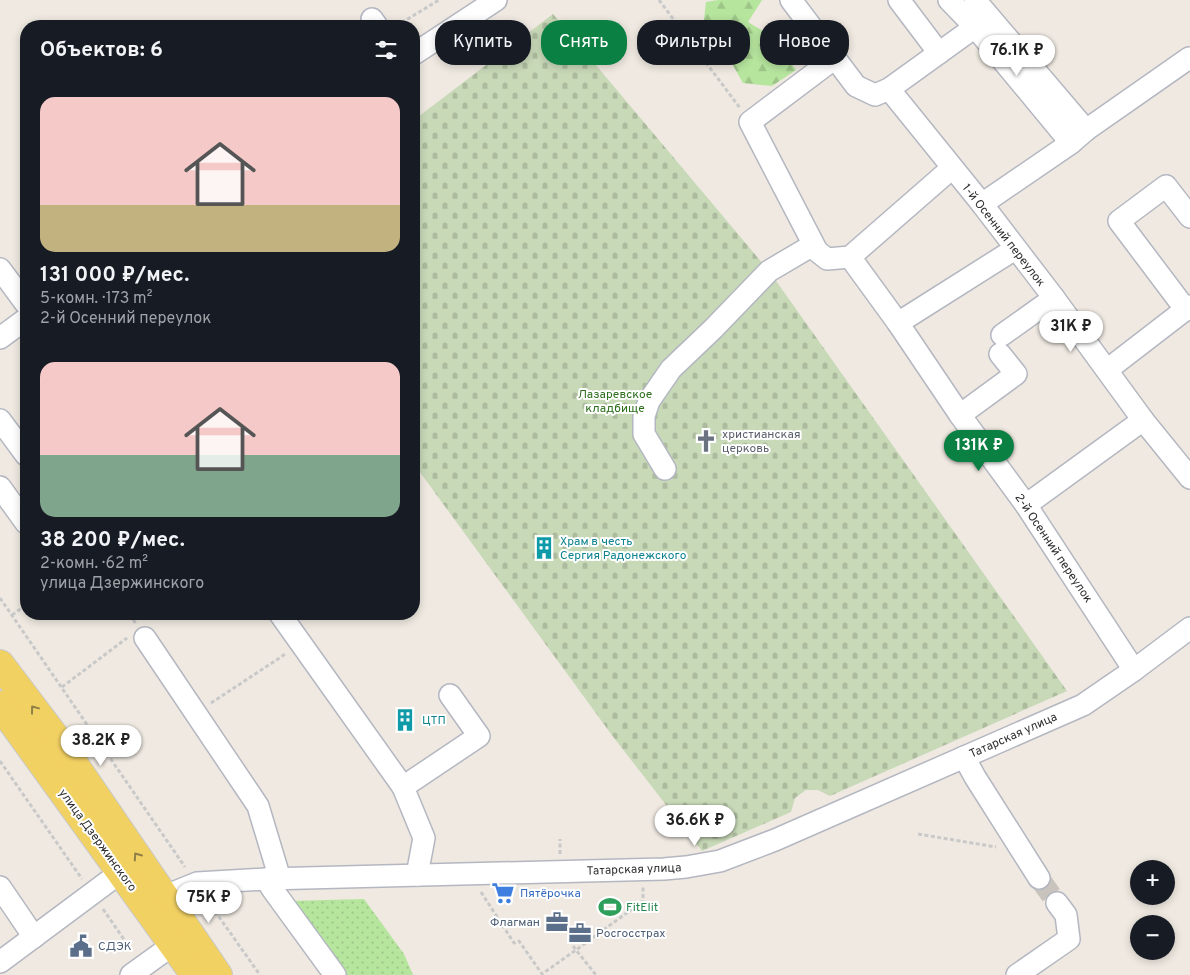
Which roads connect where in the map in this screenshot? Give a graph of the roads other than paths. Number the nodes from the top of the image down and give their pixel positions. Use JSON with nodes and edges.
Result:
{"nodes":[{"id":1,"x":496,"y":0,"type":"edge"},
{"id":2,"x":791,"y":0,"type":"edge"},
{"id":3,"x":899,"y":0,"type":"edge"},
{"id":4,"x":949,"y":0,"type":"edge"},
{"id":5,"x":975,"y":0,"type":"edge"},
{"id":6,"x":472,"y":6,"type":"edge"},
{"id":7,"x":806,"y":20,"type":"edge"},
{"id":8,"x":975,"y":27,"type":"junction"},
{"id":9,"x":420,"y":49,"type":"edge"},
{"id":10,"x":939,"y":53,"type":"junction"},
{"id":11,"x":1190,"y":58,"type":"edge"},
{"id":12,"x":826,"y":65,"type":"edge"},
{"id":13,"x":840,"y":65,"type":"edge"},
{"id":14,"x":889,"y":89,"type":"junction"},
{"id":15,"x":1079,"y":137,"type":"junction"},
{"id":16,"x":952,"y":168,"type":"junction"},
{"id":17,"x":982,"y":204,"type":"junction"},
{"id":18,"x":1190,"y":218,"type":"edge"},
{"id":19,"x":813,"y":245,"type":"junction"},
{"id":20,"x":1015,"y":249,"type":"junction"},
{"id":21,"x":850,"y":257,"type":"junction"},
{"id":22,"x":0,"y":269,"type":"edge"},
{"id":23,"x":20,"y":296,"type":"edge"},
{"id":24,"x":1054,"y":298,"type":"junction"},
{"id":25,"x":1188,"y":308,"type":"edge"},
{"id":26,"x":20,"y":323,"type":"edge"},
{"id":27,"x":898,"y":323,"type":"junction"},
{"id":28,"x":0,"y":338,"type":"edge"},
{"id":29,"x":1107,"y":370,"type":"junction"},
{"id":30,"x":960,"y":415,"type":"junction"},
{"id":31,"x":0,"y":420,"type":"edge"},
{"id":32,"x":1143,"y":420,"type":"junction"},
{"id":33,"x":20,"y":447,"type":"edge"},
{"id":34,"x":665,"y":469,"type":"dead end"},
{"id":35,"x":1190,"y":478,"type":"edge"},
{"id":36,"x":0,"y":487,"type":"edge"},
{"id":37,"x":1026,"y":505,"type":"junction"},
{"id":38,"x":20,"y":515,"type":"edge"},
{"id":39,"x":284,"y":620,"type":"edge"},
{"id":40,"x":1190,"y":628,"type":"edge"},
{"id":41,"x":138,"y":636,"type":"road end"},
{"id":42,"x":0,"y":664,"type":"edge"},
{"id":43,"x":1134,"y":670,"type":"junction"},
{"id":44,"x":450,"y":695,"type":"dead end"},
{"id":45,"x":0,"y":705,"type":"edge"},
{"id":46,"x":964,"y":757,"type":"junction"},
{"id":47,"x":403,"y":787,"type":"junction"},
{"id":48,"x":121,"y":872,"type":"junction"},
{"id":49,"x":417,"y":875,"type":"junction"},
{"id":50,"x":1039,"y":878,"type":"tunnel mouth"},
{"id":51,"x":273,"y":879,"type":"junction"},
{"id":52,"x":0,"y":887,"type":"edge"},
{"id":53,"x":156,"y":902,"type":"junction"},
{"id":54,"x":1057,"y":903,"type":"tunnel mouth"},
{"id":55,"x":34,"y":937,"type":"junction"},
{"id":56,"x":174,"y":944,"type":"junction"},
{"id":57,"x":0,"y":962,"type":"edge"},
{"id":58,"x":137,"y":971,"type":"edge"},
{"id":59,"x":195,"y":975,"type":"edge"},
{"id":60,"x":218,"y":975,"type":"edge"},
{"id":61,"x":335,"y":975,"type":"edge"},
{"id":62,"x":1017,"y":975,"type":"edge"}],
"edges":[{"from":1,"to":6,"type":"street"},
{"from":2,"to":7,"type":"street"},
{"from":3,"to":10,"type":"street"},
{"from":4,"to":8,"type":"street"},
{"from":5,"to":15,"type":"street"},
{"from":6,"to":9,"type":"street"},
{"from":8,"to":10,"type":"street"},
{"from":8,"to":15,"type":"street"},
{"from":10,"to":14,"type":"street"},
{"from":11,"to":15,"type":"street"},
{"from":12,"to":19,"type":"street"},
{"from":13,"to":14,"type":"street"},
{"from":14,"to":16,"type":"street","name":"1-й Осенний переулок"},
{"from":15,"to":17,"type":"street"},
{"from":16,"to":17,"type":"street","name":"1-й Осенний переулок"},
{"from":16,"to":21,"type":"street"},
{"from":17,"to":20,"type":"street","name":"1-й Осенний переулок"},
{"from":18,"to":25,"type":"street"},
{"from":19,"to":21,"type":"street"},
{"from":19,"to":34,"type":"street"},
{"from":20,"to":24,"type":"street","name":"1-й Осенний переулок"},
{"from":20,"to":27,"type":"street"},
{"from":21,"to":27,"type":"street","name":"2-й Осенний переулок"},
{"from":22,"to":23,"type":"street"},
{"from":24,"to":29,"type":"street","name":"1-й Осенний переулок"},
{"from":24,"to":30,"type":"street"},
{"from":25,"to":29,"type":"street"},
{"from":26,"to":28,"type":"street"},
{"from":27,"to":30,"type":"street","name":"2-й Осенний переулок"},
{"from":29,"to":32,"type":"street","name":"1-й Осенний переулок"},
{"from":30,"to":37,"type":"street","name":"2-й Осенний переулок"},
{"from":31,"to":33,"type":"street"},
{"from":32,"to":35,"type":"street","name":"1-й Осенний переулок"},
{"from":32,"to":37,"type":"street"},
{"from":36,"to":38,"type":"street"},
{"from":37,"to":43,"type":"street","name":"2-й Осенний переулок"},
{"from":39,"to":47,"type":"street"},
{"from":40,"to":43,"type":"street","name":"Татарская улица"},
{"from":41,"to":51,"type":"street"},
{"from":53,"to":42,"type":"main road","name":"улица Дзержинского","one_way":true},
{"from":43,"to":46,"type":"street","name":"Татарская улица"},
{"from":44,"to":47,"type":"street"},
{"from":45,"to":48,"type":"main road","name":"улица Дзержинского"},
{"from":46,"to":49,"type":"street","name":"Татарская улица"},
{"from":46,"to":50,"type":"street"},
{"from":47,"to":49,"type":"street"},
{"from":48,"to":53,"type":"main road","name":"улица Дзержинского"},
{"from":48,"to":55,"type":"street"},
{"from":49,"to":51,"type":"street","name":"Татарская улица"},
{"from":51,"to":53,"type":"street","name":"Татарская улица"},
{"from":51,"to":61,"type":"street"},
{"from":52,"to":55,"type":"street"},
{"from":53,"to":56,"type":"main road","name":"улица Дзержинского"},
{"from":53,"to":60,"type":"main road","name":"улица Дзержинского"},
{"from":54,"to":62,"type":"street"},
{"from":55,"to":57,"type":"street"},
{"from":56,"to":58,"type":"street"},
{"from":56,"to":59,"type":"main road","name":"улица Дзержинского"}]}
